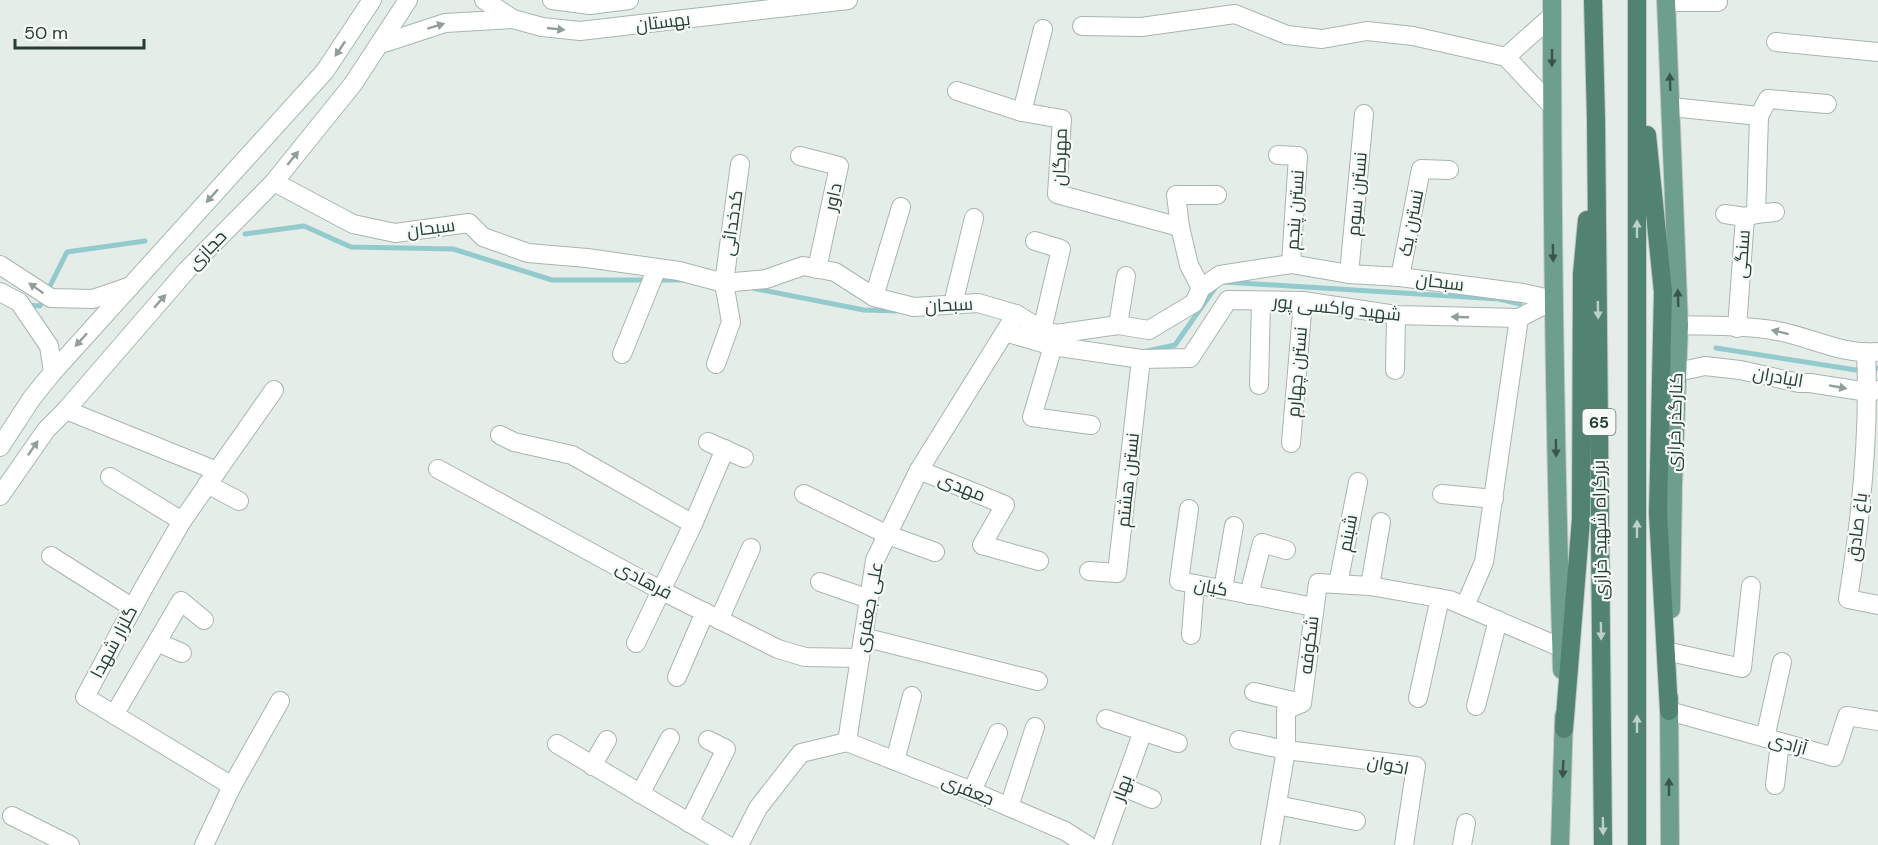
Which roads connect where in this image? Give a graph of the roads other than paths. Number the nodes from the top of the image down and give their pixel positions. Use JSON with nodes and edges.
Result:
{"nodes":[{"id":1,"x":372,"y":0,"type":"edge"},
{"id":2,"x":408,"y":0,"type":"edge"},
{"id":3,"x":484,"y":0,"type":"edge"},
{"id":4,"x":552,"y":0,"type":"edge"},
{"id":5,"x":629,"y":0,"type":"edge"},
{"id":6,"x":848,"y":0,"type":"edge"},
{"id":7,"x":1593,"y":0,"type":"edge"},
{"id":8,"x":1637,"y":0,"type":"edge"},
{"id":9,"x":1666,"y":1,"type":"edge"},
{"id":10,"x":1718,"y":2,"type":"dead end"},
{"id":11,"x":1552,"y":8,"type":"edge"},
{"id":12,"x":513,"y":19,"type":"junction"},
{"id":13,"x":1082,"y":26,"type":"dead end"},
{"id":14,"x":1043,"y":29,"type":"dead end"},
{"id":15,"x":1637,"y":31,"type":"junction"},
{"id":16,"x":1776,"y":42,"type":"dead end"},
{"id":17,"x":381,"y":44,"type":"junction"},
{"id":18,"x":1878,"y":52,"type":"edge"},
{"id":19,"x":1506,"y":57,"type":"junction"},
{"id":20,"x":957,"y":91,"type":"dead end"},
{"id":21,"x":1827,"y":104,"type":"dead end"},
{"id":22,"x":1552,"y":106,"type":"junction"},
{"id":23,"x":1671,"y":107,"type":"junction"},
{"id":24,"x":1022,"y":112,"type":"junction"},
{"id":25,"x":1364,"y":114,"type":"dead end"},
{"id":26,"x":1759,"y":116,"type":"junction"},
{"id":27,"x":1596,"y":120,"type":"junction"},
{"id":28,"x":1278,"y":155,"type":"dead end"},
{"id":29,"x":800,"y":156,"type":"dead end"},
{"id":30,"x":740,"y":164,"type":"dead end"},
{"id":31,"x":1449,"y":170,"type":"dead end"},
{"id":32,"x":274,"y":182,"type":"junction"},
{"id":33,"x":1217,"y":195,"type":"dead end"},
{"id":34,"x":901,"y":207,"type":"dead end"},
{"id":35,"x":1725,"y":213,"type":"dead end"},
{"id":36,"x":1759,"y":214,"type":"junction"},
{"id":37,"x":974,"y":218,"type":"dead end"},
{"id":38,"x":1180,"y":227,"type":"junction"},
{"id":39,"x":1035,"y":241,"type":"dead end"},
{"id":40,"x":1291,"y":264,"type":"junction"},
{"id":41,"x":0,"y":265,"type":"edge"},
{"id":42,"x":657,"y":268,"type":"junction"},
{"id":43,"x":817,"y":269,"type":"junction"},
{"id":44,"x":1350,"y":274,"type":"junction"},
{"id":45,"x":1126,"y":276,"type":"dead end"},
{"id":46,"x":1400,"y":277,"type":"junction"},
{"id":47,"x":724,"y":283,"type":"junction"},
{"id":48,"x":131,"y":286,"type":"junction"},
{"id":49,"x":1201,"y":288,"type":"junction"},
{"id":50,"x":0,"y":292,"type":"edge"},
{"id":51,"x":874,"y":297,"type":"junction"},
{"id":52,"x":1554,"y":300,"type":"junction"},
{"id":53,"x":1261,"y":301,"type":"junction"},
{"id":54,"x":1303,"y":301,"type":"junction"},
{"id":55,"x":953,"y":304,"type":"junction"},
{"id":56,"x":1016,"y":314,"type":"junction"},
{"id":57,"x":1396,"y":315,"type":"junction"},
{"id":58,"x":1519,"y":318,"type":"junction"},
{"id":59,"x":1679,"y":324,"type":"junction"},
{"id":60,"x":1118,"y":325,"type":"junction"},
{"id":61,"x":1737,"y":328,"type":"junction"},
{"id":62,"x":1042,"y":330,"type":"junction"},
{"id":63,"x":1005,"y":332,"type":"junction"},
{"id":64,"x":1053,"y":346,"type":"junction"},
{"id":65,"x":622,"y":354,"type":"dead end"},
{"id":66,"x":1141,"y":359,"type":"junction"},
{"id":67,"x":716,"y":364,"type":"dead end"},
{"id":68,"x":1395,"y":370,"type":"dead end"},
{"id":69,"x":1871,"y":371,"type":"edge"},
{"id":70,"x":53,"y":372,"type":"junction"},
{"id":71,"x":1677,"y":372,"type":"junction"},
{"id":72,"x":1259,"y":385,"type":"dead end"},
{"id":73,"x":274,"y":390,"type":"dead end"},
{"id":74,"x":66,"y":410,"type":"junction"},
{"id":75,"x":1091,"y":425,"type":"dead end"},
{"id":76,"x":500,"y":435,"type":"dead end"},
{"id":77,"x":1291,"y":443,"type":"dead end"},
{"id":78,"x":0,"y":447,"type":"edge"},
{"id":79,"x":744,"y":458,"type":"dead end"},
{"id":80,"x":438,"y":469,"type":"dead end"},
{"id":81,"x":919,"y":470,"type":"junction"},
{"id":82,"x":110,"y":477,"type":"dead end"},
{"id":83,"x":212,"y":478,"type":"junction"},
{"id":84,"x":1358,"y":482,"type":"dead end"},
{"id":85,"x":804,"y":494,"type":"dead end"},
{"id":86,"x":1442,"y":494,"type":"dead end"},
{"id":87,"x":0,"y":496,"type":"edge"},
{"id":88,"x":1494,"y":498,"type":"junction"},
{"id":89,"x":239,"y":501,"type":"dead end"},
{"id":90,"x":1189,"y":509,"type":"dead end"},
{"id":91,"x":182,"y":521,"type":"junction"},
{"id":92,"x":1381,"y":522,"type":"dead end"},
{"id":93,"x":693,"y":524,"type":"junction"},
{"id":94,"x":1234,"y":526,"type":"dead end"},
{"id":95,"x":888,"y":535,"type":"junction"},
{"id":96,"x":751,"y":548,"type":"dead end"},
{"id":97,"x":1286,"y":550,"type":"dead end"},
{"id":98,"x":935,"y":552,"type":"dead end"},
{"id":99,"x":51,"y":556,"type":"dead end"},
{"id":100,"x":1039,"y":561,"type":"dead end"},
{"id":101,"x":1089,"y":571,"type":"dead end"},
{"id":102,"x":820,"y":582,"type":"dead end"},
{"id":103,"x":1195,"y":584,"type":"junction"},
{"id":104,"x":1338,"y":584,"type":"junction"},
{"id":105,"x":1370,"y":586,"type":"junction"},
{"id":106,"x":1751,"y":586,"type":"dead end"},
{"id":107,"x":1223,"y":589,"type":"junction"},
{"id":108,"x":662,"y":591,"type":"junction"},
{"id":109,"x":1249,"y":595,"type":"junction"},
{"id":110,"x":1440,"y":598,"type":"junction"},
{"id":111,"x":869,"y":599,"type":"junction"},
{"id":112,"x":1878,"y":605,"type":"edge"},
{"id":113,"x":1465,"y":606,"type":"junction"},
{"id":114,"x":1314,"y":607,"type":"junction"},
{"id":115,"x":133,"y":608,"type":"junction"},
{"id":116,"x":712,"y":616,"type":"junction"},
{"id":117,"x":204,"y":620,"type":"dead end"},
{"id":118,"x":1498,"y":620,"type":"junction"},
{"id":119,"x":1191,"y":635,"type":"dead end"},
{"id":120,"x":863,"y":637,"type":"junction"},
{"id":121,"x":157,"y":642,"type":"junction"},
{"id":122,"x":636,"y":643,"type":"dead end"},
{"id":123,"x":1562,"y":648,"type":"junction"},
{"id":124,"x":1670,"y":651,"type":"junction"},
{"id":125,"x":182,"y":653,"type":"dead end"},
{"id":126,"x":860,"y":658,"type":"junction"},
{"id":127,"x":1782,"y":662,"type":"dead end"},
{"id":128,"x":677,"y":676,"type":"dead end"},
{"id":129,"x":1038,"y":681,"type":"dead end"},
{"id":130,"x":1254,"y":692,"type":"dead end"},
{"id":131,"x":912,"y":696,"type":"dead end"},
{"id":132,"x":1418,"y":698,"type":"dead end"},
{"id":133,"x":280,"y":701,"type":"dead end"},
{"id":134,"x":1302,"y":703,"type":"junction"},
{"id":135,"x":1476,"y":706,"type":"dead end"},
{"id":136,"x":1669,"y":711,"type":"junction"},
{"id":137,"x":114,"y":715,"type":"junction"},
{"id":138,"x":1106,"y":718,"type":"dead end"},
{"id":139,"x":1878,"y":722,"type":"edge"},
{"id":140,"x":1035,"y":728,"type":"dead end"},
{"id":141,"x":1564,"y":729,"type":"junction"},
{"id":142,"x":1143,"y":731,"type":"junction"},
{"id":143,"x":998,"y":734,"type":"dead end"},
{"id":144,"x":670,"y":738,"type":"dead end"},
{"id":145,"x":607,"y":740,"type":"dead end"},
{"id":146,"x":708,"y":740,"type":"dead end"},
{"id":147,"x":1239,"y":740,"type":"dead end"},
{"id":148,"x":1773,"y":740,"type":"junction"},
{"id":149,"x":847,"y":742,"type":"junction"},
{"id":150,"x":1178,"y":743,"type":"dead end"},
{"id":151,"x":557,"y":744,"type":"dead end"},
{"id":152,"x":1286,"y":750,"type":"junction"},
{"id":153,"x":895,"y":761,"type":"junction"},
{"id":154,"x":592,"y":766,"type":"junction"},
{"id":155,"x":1774,"y":785,"type":"dead end"},
{"id":156,"x":232,"y":786,"type":"junction"},
{"id":157,"x":1123,"y":787,"type":"junction"},
{"id":158,"x":972,"y":791,"type":"junction"},
{"id":159,"x":640,"y":794,"type":"junction"},
{"id":160,"x":1152,"y":799,"type":"dead end"},
{"id":161,"x":1276,"y":805,"type":"junction"},
{"id":162,"x":1009,"y":807,"type":"junction"},
{"id":163,"x":12,"y":816,"type":"dead end"},
{"id":164,"x":1356,"y":821,"type":"dead end"},
{"id":165,"x":690,"y":823,"type":"junction"},
{"id":166,"x":1466,"y":823,"type":"dead end"},
{"id":167,"x":70,"y":845,"type":"edge"},
{"id":168,"x":204,"y":845,"type":"edge"},
{"id":169,"x":727,"y":845,"type":"edge"},
{"id":170,"x":740,"y":845,"type":"edge"},
{"id":171,"x":1087,"y":845,"type":"edge"},
{"id":172,"x":1102,"y":845,"type":"edge"},
{"id":173,"x":1270,"y":845,"type":"edge"},
{"id":174,"x":1404,"y":845,"type":"edge"},
{"id":175,"x":1462,"y":845,"type":"edge"},
{"id":176,"x":1560,"y":845,"type":"edge"},
{"id":177,"x":1603,"y":845,"type":"edge"},
{"id":178,"x":1637,"y":845,"type":"edge"},
{"id":179,"x":1670,"y":845,"type":"edge"}],
"edges":[{"from":1,"to":48,"type":"street","name":"حجازی","one_way":true},
{"from":2,"to":17,"type":"street","name":"حجازی"},
{"from":3,"to":12,"type":"street","name":"بهستان"},
{"from":4,"to":5,"type":"street","name":"بهستان"},
{"from":12,"to":6,"type":"street","name":"بهستان","one_way":true},
{"from":7,"to":27,"type":"highway","name":"بزرگراه شهید خرازی","number":"65"},
{"from":8,"to":15,"type":"highway","name":"بزرگراه شهید خرازی","number":"65"},
{"from":9,"to":10,"type":"street"},
{"from":23,"to":9,"type":"main road","name":"کنارگذر خرازی","one_way":true},
{"from":11,"to":19,"type":"street"},
{"from":11,"to":22,"type":"main road","one_way":true},
{"from":17,"to":12,"type":"street","one_way":true},
{"from":13,"to":19,"type":"street"},
{"from":14,"to":24,"type":"street"},
{"from":15,"to":136,"type":"highway"},
{"from":178,"to":15,"type":"highway","name":"بزرگراه شهید خرازی","number":"65","one_way":true},
{"from":16,"to":18,"type":"street"},
{"from":32,"to":17,"type":"street","name":"حجازی","one_way":true},
{"from":19,"to":22,"type":"street"},
{"from":20,"to":24,"type":"street"},
{"from":21,"to":26,"type":"street"},
{"from":22,"to":52,"type":"main road","one_way":true},
{"from":23,"to":26,"type":"street"},
{"from":59,"to":23,"type":"main road","name":"کنارگذر خرازی","one_way":true},
{"from":24,"to":38,"type":"street","name":"مهرگان"},
{"from":25,"to":44,"type":"street","name":"نسترن سوم"},
{"from":26,"to":36,"type":"street","name":"سنگی"},
{"from":27,"to":141,"type":"highway"},
{"from":27,"to":177,"type":"highway","name":"بزرگراه شهید خرازی","number":"65","one_way":true},
{"from":28,"to":40,"type":"street","name":"نسترن پنجم"},
{"from":29,"to":43,"type":"street","name":"داور"},
{"from":30,"to":47,"type":"street","name":"کدخدائی"},
{"from":31,"to":46,"type":"street","name":"نسترن یک"},
{"from":32,"to":42,"type":"street","name":"سبحان"},
{"from":74,"to":32,"type":"street","name":"حجازی","one_way":true},
{"from":33,"to":38,"type":"street"},
{"from":34,"to":51,"type":"street"},
{"from":35,"to":36,"type":"street"},
{"from":36,"to":61,"type":"street","name":"سنگی"},
{"from":37,"to":55,"type":"street"},
{"from":38,"to":49,"type":"street"},
{"from":39,"to":62,"type":"street"},
{"from":40,"to":44,"type":"street","name":"سبحان"},
{"from":40,"to":49,"type":"street","name":"سبحان"},
{"from":48,"to":41,"type":"street","one_way":true},
{"from":42,"to":47,"type":"street","name":"سبحان"},
{"from":42,"to":65,"type":"street"},
{"from":43,"to":47,"type":"street","name":"سبحان"},
{"from":43,"to":51,"type":"street","name":"سبحان"},
{"from":44,"to":46,"type":"street","name":"سبحان"},
{"from":45,"to":60,"type":"street"},
{"from":46,"to":52,"type":"street","name":"سبحان"},
{"from":47,"to":67,"type":"street","name":"کدخدائی"},
{"from":48,"to":70,"type":"street","name":"حجازی","one_way":true},
{"from":49,"to":60,"type":"street","name":"سبحان"},
{"from":50,"to":70,"type":"street"},
{"from":51,"to":55,"type":"street","name":"سبحان"},
{"from":52,"to":58,"type":"street","name":"شهید واکسی پور"},
{"from":52,"to":123,"type":"main road","one_way":true},
{"from":53,"to":54,"type":"street","name":"شهید واکسی پور"},
{"from":53,"to":66,"type":"street","name":"شهید واکسی پور"},
{"from":53,"to":72,"type":"street"},
{"from":54,"to":57,"type":"street","name":"شهید واکسی پور"},
{"from":54,"to":77,"type":"street","name":"نسترن چهارم"},
{"from":55,"to":56,"type":"street","name":"سبحان"},
{"from":56,"to":62,"type":"street","name":"سبحان"},
{"from":56,"to":63,"type":"street","name":"علی جعفری"},
{"from":58,"to":57,"type":"street","name":"شهید واکسی پور","one_way":true},
{"from":57,"to":68,"type":"street"},
{"from":58,"to":88,"type":"street"},
{"from":59,"to":61,"type":"street"},
{"from":59,"to":71,"type":"main road","name":"کنارگذر خرازی"},
{"from":60,"to":62,"type":"street","name":"سبحان"},
{"from":69,"to":61,"type":"street","one_way":true},
{"from":63,"to":64,"type":"street","name":"شهید واکسی پور"},
{"from":63,"to":81,"type":"street","name":"علی جعفری"},
{"from":64,"to":66,"type":"street","name":"شهید واکسی پور"},
{"from":64,"to":75,"type":"street"},
{"from":66,"to":101,"type":"street","name":"نسترن هشتم"},
{"from":71,"to":69,"type":"street","name":"الیادران","one_way":true},
{"from":69,"to":112,"type":"street","name":"باغ صادق"},
{"from":70,"to":78,"type":"street","name":"حجازی"},
{"from":71,"to":124,"type":"main road","name":"کنارگذر خرازی"},
{"from":73,"to":83,"type":"street","name":"گلزار شهدا"},
{"from":74,"to":83,"type":"street"},
{"from":87,"to":74,"type":"street","name":"حجازی","one_way":true},
{"from":76,"to":93,"type":"street"},
{"from":79,"to":93,"type":"street"},
{"from":80,"to":108,"type":"street","name":"فرهادی"},
{"from":81,"to":95,"type":"street","name":"علی جعفری"},
{"from":81,"to":100,"type":"street","name":"مهدی"},
{"from":82,"to":91,"type":"street"},
{"from":83,"to":89,"type":"street"},
{"from":83,"to":91,"type":"street","name":"گلزار شهدا"},
{"from":84,"to":104,"type":"street","name":"شبنم"},
{"from":85,"to":95,"type":"street"},
{"from":86,"to":88,"type":"street"},
{"from":88,"to":113,"type":"street"},
{"from":90,"to":103,"type":"street","name":"کیان"},
{"from":91,"to":115,"type":"street","name":"گلزار شهدا"},
{"from":92,"to":105,"type":"street"},
{"from":93,"to":108,"type":"street"},
{"from":94,"to":107,"type":"street"},
{"from":95,"to":98,"type":"street"},
{"from":95,"to":111,"type":"street","name":"علی جعفری"},
{"from":96,"to":116,"type":"street"},
{"from":97,"to":109,"type":"street"},
{"from":99,"to":115,"type":"street"},
{"from":102,"to":111,"type":"street"},
{"from":103,"to":107,"type":"street","name":"کیان"},
{"from":103,"to":119,"type":"street"},
{"from":104,"to":105,"type":"street","name":"شکوفه"},
{"from":104,"to":114,"type":"street","name":"شکوفه"},
{"from":105,"to":110,"type":"street","name":"شکوفه"},
{"from":106,"to":124,"type":"street"},
{"from":107,"to":109,"type":"street","name":"کیان"},
{"from":108,"to":116,"type":"street","name":"فرهادی"},
{"from":108,"to":122,"type":"street"},
{"from":109,"to":114,"type":"street","name":"کیان"},
{"from":110,"to":113,"type":"street","name":"شکوفه"},
{"from":110,"to":132,"type":"street"},
{"from":111,"to":120,"type":"street","name":"علی جعفری"},
{"from":113,"to":118,"type":"street","name":"شکوفه"},
{"from":114,"to":134,"type":"street","name":"شکوفه"},
{"from":115,"to":137,"type":"street","name":"گلزار شهدا"},
{"from":116,"to":126,"type":"street","name":"فرهادی"},
{"from":116,"to":128,"type":"street"},
{"from":117,"to":121,"type":"street"},
{"from":118,"to":123,"type":"street","name":"شکوفه"},
{"from":118,"to":135,"type":"street"},
{"from":120,"to":126,"type":"street","name":"علی جعفری"},
{"from":120,"to":129,"type":"street"},
{"from":121,"to":125,"type":"street"},
{"from":121,"to":137,"type":"street"},
{"from":123,"to":141,"type":"main road"},
{"from":124,"to":136,"type":"main road","name":"کنارگذر خرازی"},
{"from":126,"to":149,"type":"street","name":"علی جعفری"},
{"from":127,"to":148,"type":"street"},
{"from":130,"to":134,"type":"street"},
{"from":131,"to":153,"type":"street"},
{"from":133,"to":156,"type":"street"},
{"from":134,"to":152,"type":"street"},
{"from":136,"to":148,"type":"street","name":"آزادی"},
{"from":179,"to":136,"type":"main road","name":"کنارگذر خرازی","one_way":true},
{"from":137,"to":156,"type":"street","name":"گلزار شهدا"},
{"from":138,"to":142,"type":"street"},
{"from":139,"to":148,"type":"street","name":"آزادی"},
{"from":140,"to":162,"type":"street"},
{"from":141,"to":176,"type":"main road","one_way":true},
{"from":142,"to":150,"type":"street"},
{"from":142,"to":157,"type":"street","name":"بهار"},
{"from":143,"to":158,"type":"street"},
{"from":144,"to":159,"type":"street"},
{"from":145,"to":154,"type":"street"},
{"from":146,"to":165,"type":"street"},
{"from":147,"to":152,"type":"street"},
{"from":148,"to":155,"type":"street"},
{"from":149,"to":153,"type":"street","name":"جعفری"},
{"from":149,"to":170,"type":"street"},
{"from":151,"to":154,"type":"street"},
{"from":152,"to":161,"type":"street"},
{"from":152,"to":174,"type":"street","name":"اخوان"},
{"from":153,"to":158,"type":"street","name":"جعفری"},
{"from":154,"to":159,"type":"street"},
{"from":156,"to":168,"type":"street"},
{"from":157,"to":160,"type":"street"},
{"from":157,"to":172,"type":"street","name":"بهار"},
{"from":158,"to":162,"type":"street","name":"جعفری"},
{"from":159,"to":165,"type":"street"},
{"from":161,"to":164,"type":"street"},
{"from":161,"to":173,"type":"street"},
{"from":162,"to":171,"type":"street","name":"جعفری"},
{"from":163,"to":167,"type":"street"},
{"from":165,"to":169,"type":"street"},
{"from":166,"to":175,"type":"street"}]}
